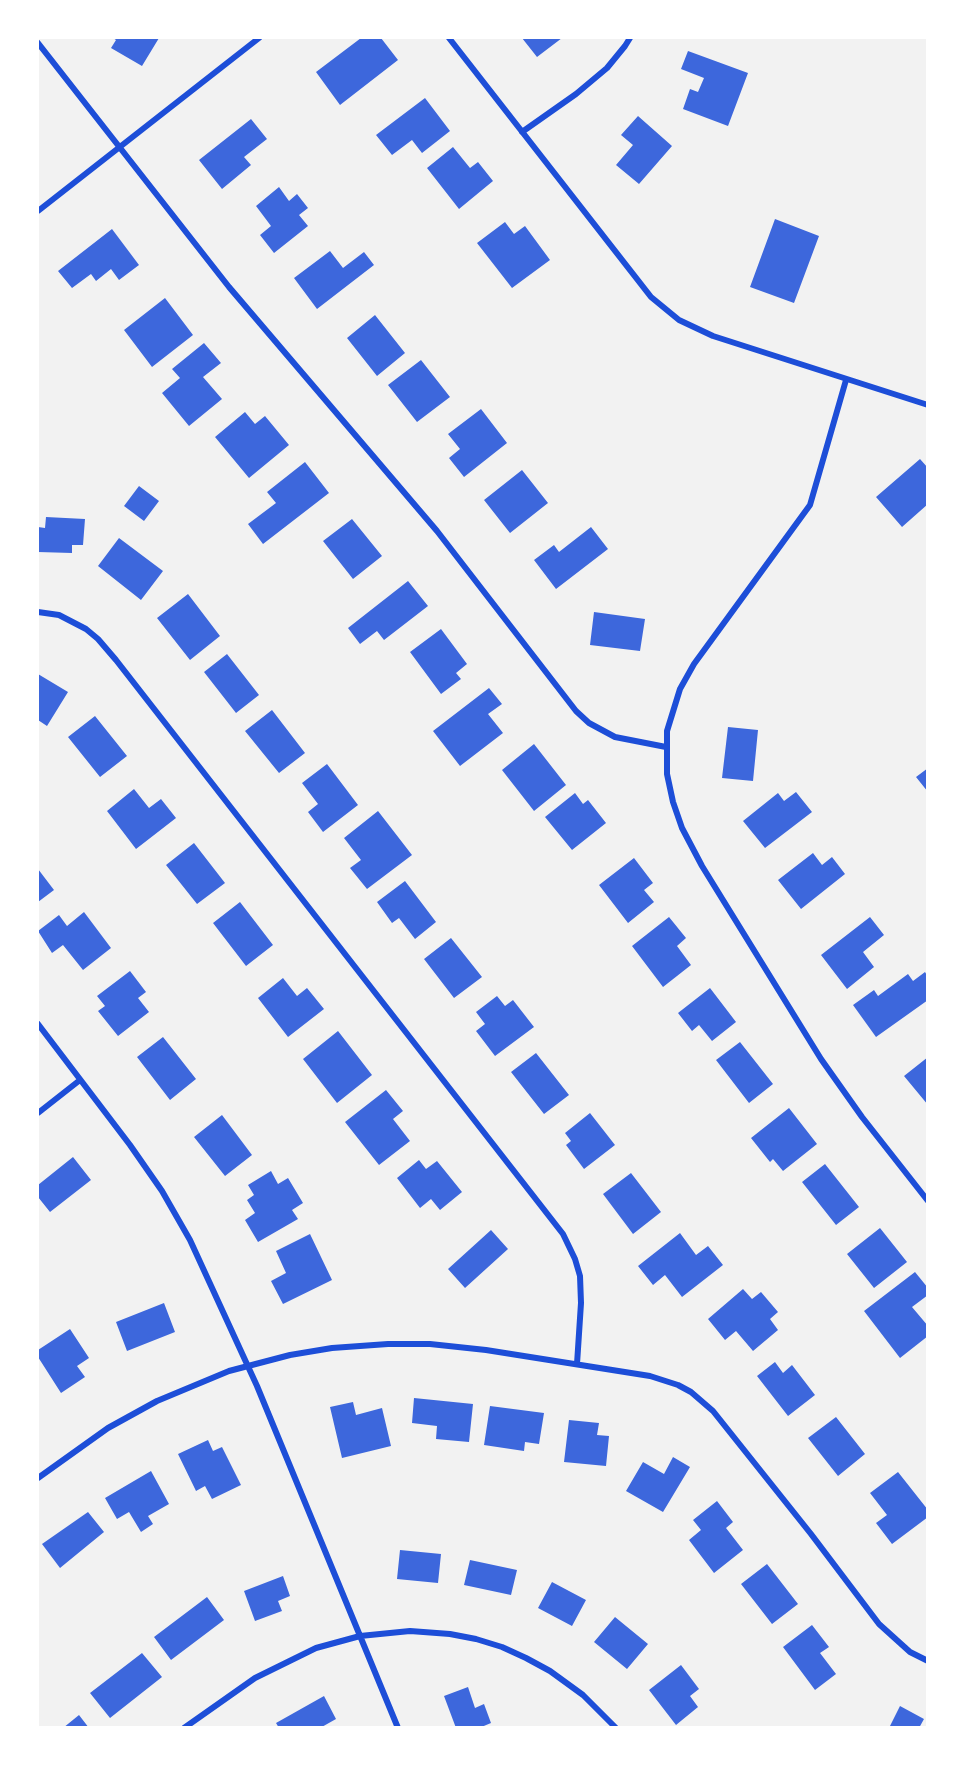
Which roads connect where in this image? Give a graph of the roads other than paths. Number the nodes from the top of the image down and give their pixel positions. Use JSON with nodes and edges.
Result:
{"nodes":[{"id":1,"x":259,"y":38,"type":"edge"},
{"id":2,"x":449,"y":38,"type":"edge"},
{"id":3,"x":630,"y":38,"type":"edge"},
{"id":4,"x":38,"y":43,"type":"edge"},
{"id":5,"x":522,"y":132,"type":"junction"},
{"id":6,"x":119,"y":148,"type":"junction"},
{"id":7,"x":38,"y":211,"type":"edge"},
{"id":8,"x":846,"y":380,"type":"junction"},
{"id":9,"x":927,"y":405,"type":"edge"},
{"id":10,"x":38,"y":612,"type":"edge"},
{"id":11,"x":666,"y":747,"type":"junction"},
{"id":12,"x":38,"y":1024,"type":"edge"},
{"id":13,"x":80,"y":1080,"type":"junction"},
{"id":14,"x":38,"y":1113,"type":"edge"},
{"id":15,"x":927,"y":1201,"type":"edge"},
{"id":16,"x":576,"y":1364,"type":"junction"},
{"id":17,"x":247,"y":1366,"type":"junction"},
{"id":18,"x":38,"y":1478,"type":"edge"},
{"id":19,"x":360,"y":1636,"type":"junction"},
{"id":20,"x":927,"y":1660,"type":"edge"},
{"id":21,"x":184,"y":1728,"type":"edge"},
{"id":22,"x":398,"y":1728,"type":"edge"},
{"id":23,"x":616,"y":1728,"type":"edge"}],
"edges":[{"from":1,"to":6,"type":"street"},
{"from":2,"to":5,"type":"street"},
{"from":3,"to":5,"type":"street"},
{"from":4,"to":6,"type":"street"},
{"from":5,"to":8,"type":"street"},
{"from":6,"to":7,"type":"street"},
{"from":6,"to":11,"type":"street"},
{"from":8,"to":9,"type":"street"},
{"from":8,"to":11,"type":"street"},
{"from":10,"to":16,"type":"street"},
{"from":11,"to":15,"type":"street"},
{"from":12,"to":13,"type":"street"},
{"from":13,"to":14,"type":"street"},
{"from":13,"to":17,"type":"street"},
{"from":16,"to":17,"type":"street"},
{"from":16,"to":20,"type":"street"},
{"from":17,"to":18,"type":"street"},
{"from":17,"to":19,"type":"street"},
{"from":19,"to":21,"type":"street"},
{"from":19,"to":22,"type":"street"},
{"from":19,"to":23,"type":"street"}]}
